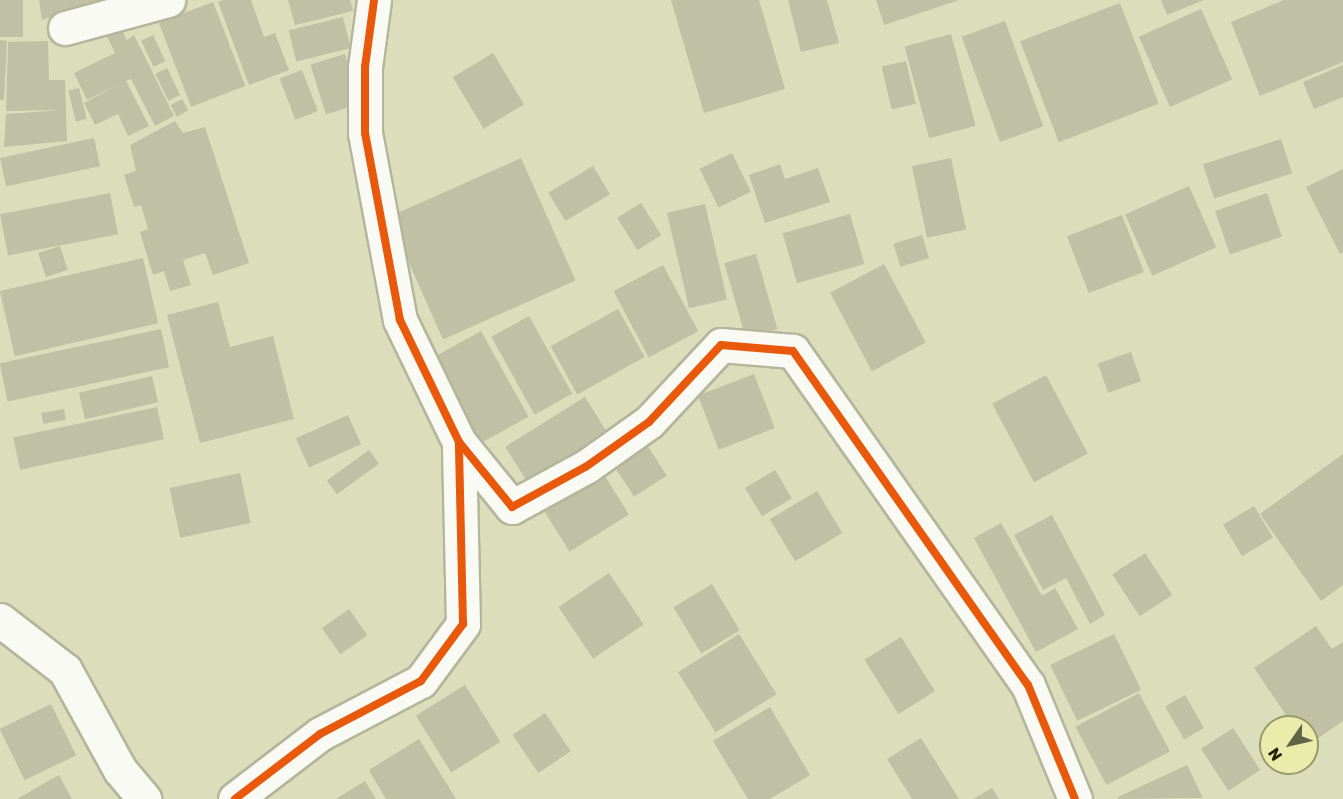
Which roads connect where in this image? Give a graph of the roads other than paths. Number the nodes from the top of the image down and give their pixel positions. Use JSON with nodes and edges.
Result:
{"nodes":[{"id":1,"x":168,"y":0,"type":"edge"},
{"id":2,"x":374,"y":0,"type":"edge"},
{"id":3,"x":65,"y":28,"type":"dead end"},
{"id":4,"x":459,"y":442,"type":"junction"},
{"id":5,"x":0,"y":620,"type":"edge"},
{"id":6,"x":144,"y":799,"type":"edge"},
{"id":7,"x":235,"y":799,"type":"edge"},
{"id":8,"x":1075,"y":799,"type":"edge"}],
"edges":[{"from":1,"to":3,"type":"street"},
{"from":2,"to":4,"type":"street"},
{"from":4,"to":7,"type":"street"},
{"from":4,"to":8,"type":"street"},
{"from":5,"to":6,"type":"street"}]}
